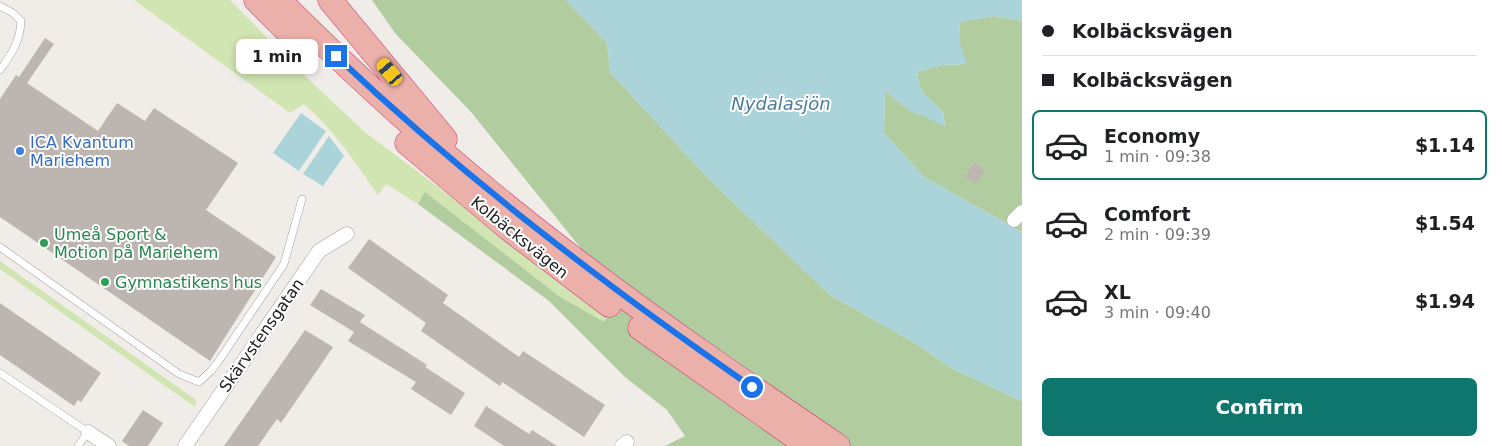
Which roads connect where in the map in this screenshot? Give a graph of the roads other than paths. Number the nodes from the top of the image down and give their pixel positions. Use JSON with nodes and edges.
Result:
{"nodes":[{"id":1,"x":256,"y":0,"type":"edge"},
{"id":2,"x":279,"y":0,"type":"edge"},
{"id":3,"x":330,"y":0,"type":"edge"},
{"id":4,"x":0,"y":6,"type":"edge"},
{"id":5,"x":0,"y":70,"type":"edge"},
{"id":6,"x":475,"y":179,"type":"junction"},
{"id":7,"x":302,"y":199,"type":"dead end"},
{"id":8,"x":348,"y":234,"type":"dead end"},
{"id":9,"x":0,"y":248,"type":"edge"},
{"id":10,"x":0,"y":372,"type":"edge"},
{"id":11,"x":88,"y":432,"type":"junction"},
{"id":12,"x":78,"y":446,"type":"edge"},
{"id":13,"x":109,"y":446,"type":"edge"},
{"id":14,"x":185,"y":446,"type":"edge"},
{"id":15,"x":808,"y":446,"type":"edge"},
{"id":16,"x":838,"y":446,"type":"edge"}],
"edges":[{"from":1,"to":15,"type":"highway","name":"Kolbäcksvägen"},
{"from":2,"to":6,"type":"highway","name":"Kolbäcksvägen"},
{"from":3,"to":6,"type":"highway"},
{"from":4,"to":5,"type":"lane"},
{"from":6,"to":16,"type":"highway","name":"Kolbäcksvägen"},
{"from":7,"to":9,"type":"lane"},
{"from":8,"to":14,"type":"street","name":"Skärvstensgatan"},
{"from":10,"to":11,"type":"lane"},
{"from":11,"to":12,"type":"lane"},
{"from":11,"to":13,"type":"street"}]}
